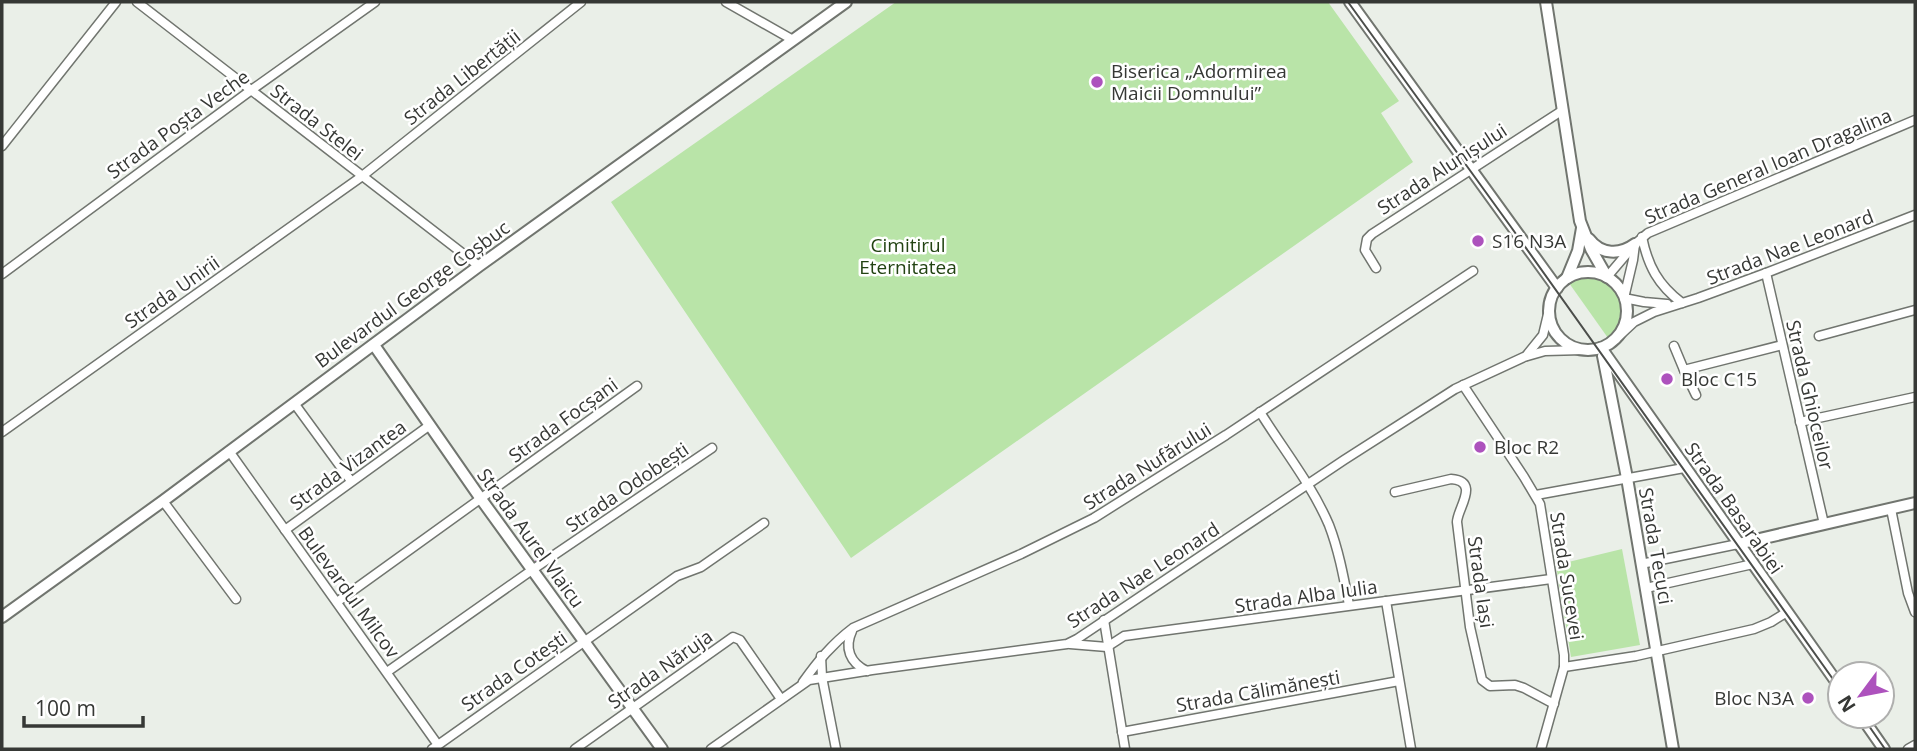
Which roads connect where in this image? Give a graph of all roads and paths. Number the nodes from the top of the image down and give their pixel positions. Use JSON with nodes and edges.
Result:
{"nodes":[{"id":1,"x":116,"y":2,"type":"edge"},
{"id":2,"x":137,"y":2,"type":"edge"},
{"id":3,"x":375,"y":2,"type":"edge"},
{"id":4,"x":581,"y":2,"type":"edge"},
{"id":5,"x":726,"y":2,"type":"edge"},
{"id":6,"x":846,"y":2,"type":"edge"},
{"id":7,"x":1350,"y":2,"type":"edge"},
{"id":8,"x":1546,"y":2,"type":"edge"},
{"id":9,"x":793,"y":40,"type":"junction"},
{"id":10,"x":250,"y":91,"type":"junction"},
{"id":11,"x":1563,"y":110,"type":"junction"},
{"id":12,"x":1915,"y":120,"type":"edge"},
{"id":13,"x":2,"y":146,"type":"edge"},
{"id":14,"x":1471,"y":169,"type":"junction"},
{"id":15,"x":361,"y":177,"type":"junction"},
{"id":16,"x":1915,"y":215,"type":"edge"},
{"id":17,"x":1582,"y":228,"type":"junction"},
{"id":18,"x":1639,"y":240,"type":"junction"},
{"id":19,"x":479,"y":266,"type":"junction"},
{"id":20,"x":1376,"y":268,"type":"dead end"},
{"id":21,"x":1473,"y":271,"type":"dead end"},
{"id":22,"x":1766,"y":273,"type":"junction"},
{"id":23,"x":2,"y":274,"type":"edge"},
{"id":24,"x":1607,"y":277,"type":"junction"},
{"id":25,"x":1567,"y":278,"type":"junction"},
{"id":26,"x":1557,"y":288,"type":"junction"},
{"id":27,"x":1624,"y":298,"type":"junction"},
{"id":28,"x":1678,"y":304,"type":"junction"},
{"id":29,"x":1549,"y":310,"type":"junction"},
{"id":30,"x":1915,"y":310,"type":"edge"},
{"id":31,"x":1619,"y":336,"type":"junction"},
{"id":32,"x":1819,"y":336,"type":"dead end"},
{"id":33,"x":374,"y":345,"type":"junction"},
{"id":34,"x":1782,"y":345,"type":"junction"},
{"id":35,"x":1674,"y":346,"type":"dead end"},
{"id":36,"x":1601,"y":348,"type":"junction"},
{"id":37,"x":1583,"y":350,"type":"junction"},
{"id":38,"x":1524,"y":358,"type":"junction"},
{"id":39,"x":1684,"y":370,"type":"junction"},
{"id":40,"x":1464,"y":385,"type":"junction"},
{"id":41,"x":637,"y":386,"type":"dead end"},
{"id":42,"x":1696,"y":395,"type":"dead end"},
{"id":43,"x":1915,"y":397,"type":"edge"},
{"id":44,"x":294,"y":403,"type":"junction"},
{"id":45,"x":1260,"y":412,"type":"junction"},
{"id":46,"x":1800,"y":422,"type":"junction"},
{"id":47,"x":430,"y":425,"type":"junction"},
{"id":48,"x":2,"y":432,"type":"edge"},
{"id":49,"x":712,"y":448,"type":"dead end"},
{"id":50,"x":229,"y":451,"type":"junction"},
{"id":51,"x":1684,"y":468,"type":"junction"},
{"id":52,"x":1628,"y":478,"type":"junction"},
{"id":53,"x":351,"y":481,"type":"junction"},
{"id":54,"x":1307,"y":485,"type":"junction"},
{"id":55,"x":1395,"y":492,"type":"dead end"},
{"id":56,"x":1536,"y":495,"type":"junction"},
{"id":57,"x":481,"y":499,"type":"junction"},
{"id":58,"x":163,"y":501,"type":"junction"},
{"id":59,"x":1915,"y":503,"type":"edge"},
{"id":60,"x":1891,"y":509,"type":"junction"},
{"id":61,"x":764,"y":523,"type":"dead end"},
{"id":62,"x":1824,"y":524,"type":"junction"},
{"id":63,"x":285,"y":530,"type":"junction"},
{"id":64,"x":1738,"y":544,"type":"junction"},
{"id":65,"x":1641,"y":564,"type":"junction"},
{"id":66,"x":1753,"y":564,"type":"junction"},
{"id":67,"x":533,"y":570,"type":"junction"},
{"id":68,"x":1551,"y":579,"type":"junction"},
{"id":69,"x":1646,"y":588,"type":"junction"},
{"id":70,"x":1465,"y":590,"type":"junction"},
{"id":71,"x":236,"y":598,"type":"dead end"},
{"id":72,"x":1386,"y":601,"type":"junction"},
{"id":73,"x":337,"y":602,"type":"junction"},
{"id":74,"x":1349,"y":605,"type":"junction"},
{"id":75,"x":1787,"y":612,"type":"junction"},
{"id":76,"x":1915,"y":612,"type":"edge"},
{"id":77,"x":2,"y":617,"type":"edge"},
{"id":78,"x":1104,"y":621,"type":"junction"},
{"id":79,"x":853,"y":628,"type":"junction"},
{"id":80,"x":583,"y":641,"type":"junction"},
{"id":81,"x":1068,"y":644,"type":"junction"},
{"id":82,"x":1107,"y":647,"type":"junction"},
{"id":83,"x":1656,"y":652,"type":"junction"},
{"id":84,"x":821,"y":656,"type":"junction"},
{"id":85,"x":1564,"y":667,"type":"junction"},
{"id":86,"x":1826,"y":667,"type":"edge"},
{"id":87,"x":867,"y":671,"type":"junction"},
{"id":88,"x":387,"y":672,"type":"junction"},
{"id":89,"x":840,"y":674,"type":"junction"},
{"id":90,"x":822,"y":677,"type":"junction"},
{"id":91,"x":1399,"y":681,"type":"junction"},
{"id":92,"x":802,"y":684,"type":"junction"},
{"id":93,"x":825,"y":691,"type":"junction"},
{"id":94,"x":781,"y":699,"type":"junction"},
{"id":95,"x":1554,"y":704,"type":"junction"},
{"id":96,"x":632,"y":708,"type":"junction"},
{"id":97,"x":1871,"y":730,"type":"edge"},
{"id":98,"x":1122,"y":732,"type":"junction"},
{"id":99,"x":1915,"y":745,"type":"edge"},
{"id":100,"x":435,"y":747,"type":"edge"},
{"id":101,"x":575,"y":749,"type":"edge"},
{"id":102,"x":662,"y":749,"type":"edge"},
{"id":103,"x":711,"y":749,"type":"edge"},
{"id":104,"x":836,"y":749,"type":"edge"},
{"id":105,"x":1125,"y":749,"type":"edge"},
{"id":106,"x":1410,"y":749,"type":"edge"},
{"id":107,"x":1541,"y":749,"type":"edge"},
{"id":108,"x":1673,"y":749,"type":"edge"},
{"id":109,"x":1884,"y":749,"type":"edge"},
{"id":110,"x":1908,"y":749,"type":"edge"}],
"edges":[{"from":1,"to":13,"type":"street"},
{"from":2,"to":10,"type":"street","name":"Strada Stelei"},
{"from":3,"to":10,"type":"street","name":"Strada Poșta Veche"},
{"from":4,"to":15,"type":"street","name":"Strada Libertății"},
{"from":5,"to":9,"type":"street"},
{"from":6,"to":9,"type":"main road","name":"Bulevardul George Coșbuc"},
{"from":7,"to":14,"type":"main road"},
{"from":8,"to":11,"type":"main road"},
{"from":9,"to":19,"type":"main road","name":"Bulevardul George Coșbuc"},
{"from":10,"to":15,"type":"street","name":"Strada Stelei"},
{"from":10,"to":23,"type":"street","name":"Strada Poșta Veche"},
{"from":11,"to":14,"type":"street","name":"Strada Alunișului"},
{"from":11,"to":17,"type":"main road"},
{"from":12,"to":18,"type":"street","name":"Strada General Ioan Dragalina"},
{"from":14,"to":20,"type":"street","name":"Strada Alunișului"},
{"from":14,"to":26,"type":"main road"},
{"from":15,"to":19,"type":"street","name":"Strada Stelei"},
{"from":15,"to":48,"type":"street","name":"Strada Unirii"},
{"from":16,"to":22,"type":"street","name":"Strada Nae Leonard"},
{"from":17,"to":18,"type":"main road"},
{"from":17,"to":24,"type":"main road"},
{"from":17,"to":25,"type":"main road"},
{"from":18,"to":24,"type":"street"},
{"from":18,"to":27,"type":"street"},
{"from":18,"to":28,"type":"street"},
{"from":19,"to":33,"type":"main road","name":"Bulevardul George Coșbuc"},
{"from":21,"to":45,"type":"street","name":"Strada Nufărului"},
{"from":22,"to":28,"type":"street","name":"Strada Nae Leonard"},
{"from":22,"to":34,"type":"street","name":"Strada Ghioceilor"},
{"from":24,"to":25,"type":"main road"},
{"from":24,"to":27,"type":"main road"},
{"from":25,"to":26,"type":"main road"},
{"from":26,"to":29,"type":"main road"},
{"from":27,"to":28,"type":"street","name":"Strada Nae Leonard"},
{"from":27,"to":31,"type":"main road"},
{"from":28,"to":31,"type":"street","name":"Strada Nae Leonard"},
{"from":29,"to":37,"type":"main road"},
{"from":29,"to":38,"type":"street","name":"Strada Nae Leonard"},
{"from":30,"to":32,"type":"street"},
{"from":31,"to":36,"type":"main road"},
{"from":33,"to":44,"type":"main road","name":"Bulevardul George Coșbuc"},
{"from":33,"to":47,"type":"main road","name":"Strada Aurel Vlaicu"},
{"from":34,"to":39,"type":"street"},
{"from":34,"to":46,"type":"street","name":"Strada Ghioceilor"},
{"from":35,"to":39,"type":"street"},
{"from":36,"to":37,"type":"main road"},
{"from":36,"to":51,"type":"main road","name":"Strada Basarabiei"},
{"from":36,"to":52,"type":"main road","name":"Strada Tecuci"},
{"from":37,"to":38,"type":"street","name":"Strada Nae Leonard"},
{"from":38,"to":40,"type":"street","name":"Strada Nae Leonard"},
{"from":39,"to":42,"type":"street"},
{"from":40,"to":54,"type":"street","name":"Strada Nae Leonard"},
{"from":40,"to":56,"type":"street","name":"Strada Sucevei"},
{"from":41,"to":57,"type":"street","name":"Strada Focșani"},
{"from":43,"to":46,"type":"street"},
{"from":44,"to":50,"type":"main road","name":"Bulevardul George Coșbuc"},
{"from":44,"to":53,"type":"street"},
{"from":45,"to":54,"type":"street"},
{"from":45,"to":79,"type":"street","name":"Strada Nufărului"},
{"from":46,"to":62,"type":"street","name":"Strada Ghioceilor"},
{"from":47,"to":53,"type":"street","name":"Strada Vizantea"},
{"from":47,"to":57,"type":"main road","name":"Strada Aurel Vlaicu"},
{"from":49,"to":67,"type":"street","name":"Strada Odobești"},
{"from":50,"to":58,"type":"main road","name":"Bulevardul George Coșbuc"},
{"from":50,"to":63,"type":"street","name":"Bulevardul Milcov"},
{"from":51,"to":52,"type":"street"},
{"from":51,"to":64,"type":"main road","name":"Strada Basarabiei"},
{"from":52,"to":56,"type":"street"},
{"from":52,"to":65,"type":"main road","name":"Strada Tecuci"},
{"from":53,"to":63,"type":"street","name":"Strada Vizantea"},
{"from":54,"to":74,"type":"street"},
{"from":54,"to":78,"type":"street","name":"Strada Nae Leonard"},
{"from":55,"to":70,"type":"street","name":"Strada Iași"},
{"from":56,"to":68,"type":"street","name":"Strada Sucevei"},
{"from":57,"to":67,"type":"main road","name":"Strada Aurel Vlaicu"},
{"from":57,"to":73,"type":"street","name":"Strada Focșani"},
{"from":58,"to":71,"type":"street"},
{"from":58,"to":77,"type":"main road","name":"Bulevardul George Coșbuc"},
{"from":59,"to":60,"type":"main road"},
{"from":60,"to":62,"type":"main road"},
{"from":60,"to":76,"type":"street"},
{"from":61,"to":80,"type":"street","name":"Strada Cotești"},
{"from":62,"to":64,"type":"main road"},
{"from":63,"to":73,"type":"street","name":"Bulevardul Milcov"},
{"from":64,"to":65,"type":"street"},
{"from":64,"to":66,"type":"main road","name":"Strada Basarabiei"},
{"from":65,"to":69,"type":"main road","name":"Strada Tecuci"},
{"from":66,"to":69,"type":"street"},
{"from":66,"to":75,"type":"main road","name":"Strada Basarabiei"},
{"from":67,"to":80,"type":"main road","name":"Strada Aurel Vlaicu"},
{"from":67,"to":88,"type":"street","name":"Strada Odobești"},
{"from":68,"to":70,"type":"street","name":"Strada Alba Iulia"},
{"from":68,"to":85,"type":"street","name":"Strada Sucevei"},
{"from":69,"to":83,"type":"main road","name":"Strada Tecuci"},
{"from":70,"to":72,"type":"street","name":"Strada Alba Iulia"},
{"from":70,"to":95,"type":"street","name":"Strada Iași"},
{"from":72,"to":74,"type":"street","name":"Strada Alba Iulia"},
{"from":72,"to":91,"type":"street"},
{"from":73,"to":88,"type":"street","name":"Bulevardul Milcov"},
{"from":74,"to":82,"type":"street","name":"Strada Alba Iulia"},
{"from":75,"to":83,"type":"street"},
{"from":75,"to":86,"type":"main road","name":"Strada Basarabiei"},
{"from":78,"to":81,"type":"street","name":"Strada Nae Leonard"},
{"from":78,"to":82,"type":"street"},
{"from":79,"to":84,"type":"street","name":"Strada Nufărului"},
{"from":79,"to":87,"type":"street"},
{"from":80,"to":96,"type":"main road","name":"Strada Aurel Vlaicu"},
{"from":80,"to":100,"type":"street","name":"Strada Cotești"},
{"from":81,"to":82,"type":"street","name":"Strada Alba Iulia"},
{"from":81,"to":87,"type":"street","name":"Strada Nae Leonard"},
{"from":82,"to":98,"type":"street"},
{"from":83,"to":85,"type":"street"},
{"from":83,"to":108,"type":"main road","name":"Strada Tecuci"},
{"from":84,"to":90,"type":"street"},
{"from":84,"to":92,"type":"street","name":"Strada Nufărului"},
{"from":85,"to":95,"type":"street","name":"Strada Sucevei"},
{"from":87,"to":89,"type":"street","name":"Strada Nae Leonard"},
{"from":88,"to":100,"type":"street","name":"Bulevardul Milcov"},
{"from":89,"to":90,"type":"street","name":"Strada Nae Leonard"},
{"from":89,"to":93,"type":"street"},
{"from":90,"to":92,"type":"street","name":"Strada Nae Leonard"},
{"from":90,"to":93,"type":"street"},
{"from":91,"to":98,"type":"street","name":"Strada Călimănești"},
{"from":91,"to":106,"type":"street"},
{"from":92,"to":93,"type":"street"},
{"from":92,"to":94,"type":"street","name":"Strada Nae Leonard"},
{"from":93,"to":104,"type":"street"},
{"from":94,"to":96,"type":"street","name":"Strada Năruja"},
{"from":94,"to":103,"type":"street","name":"Strada Nae Leonard"},
{"from":95,"to":107,"type":"street","name":"Strada Sucevei"},
{"from":96,"to":101,"type":"street","name":"Strada Năruja"},
{"from":96,"to":102,"type":"main road","name":"Strada Aurel Vlaicu"},
{"from":97,"to":109,"type":"main road"},
{"from":98,"to":105,"type":"street"},
{"from":99,"to":110,"type":"street"}]}
